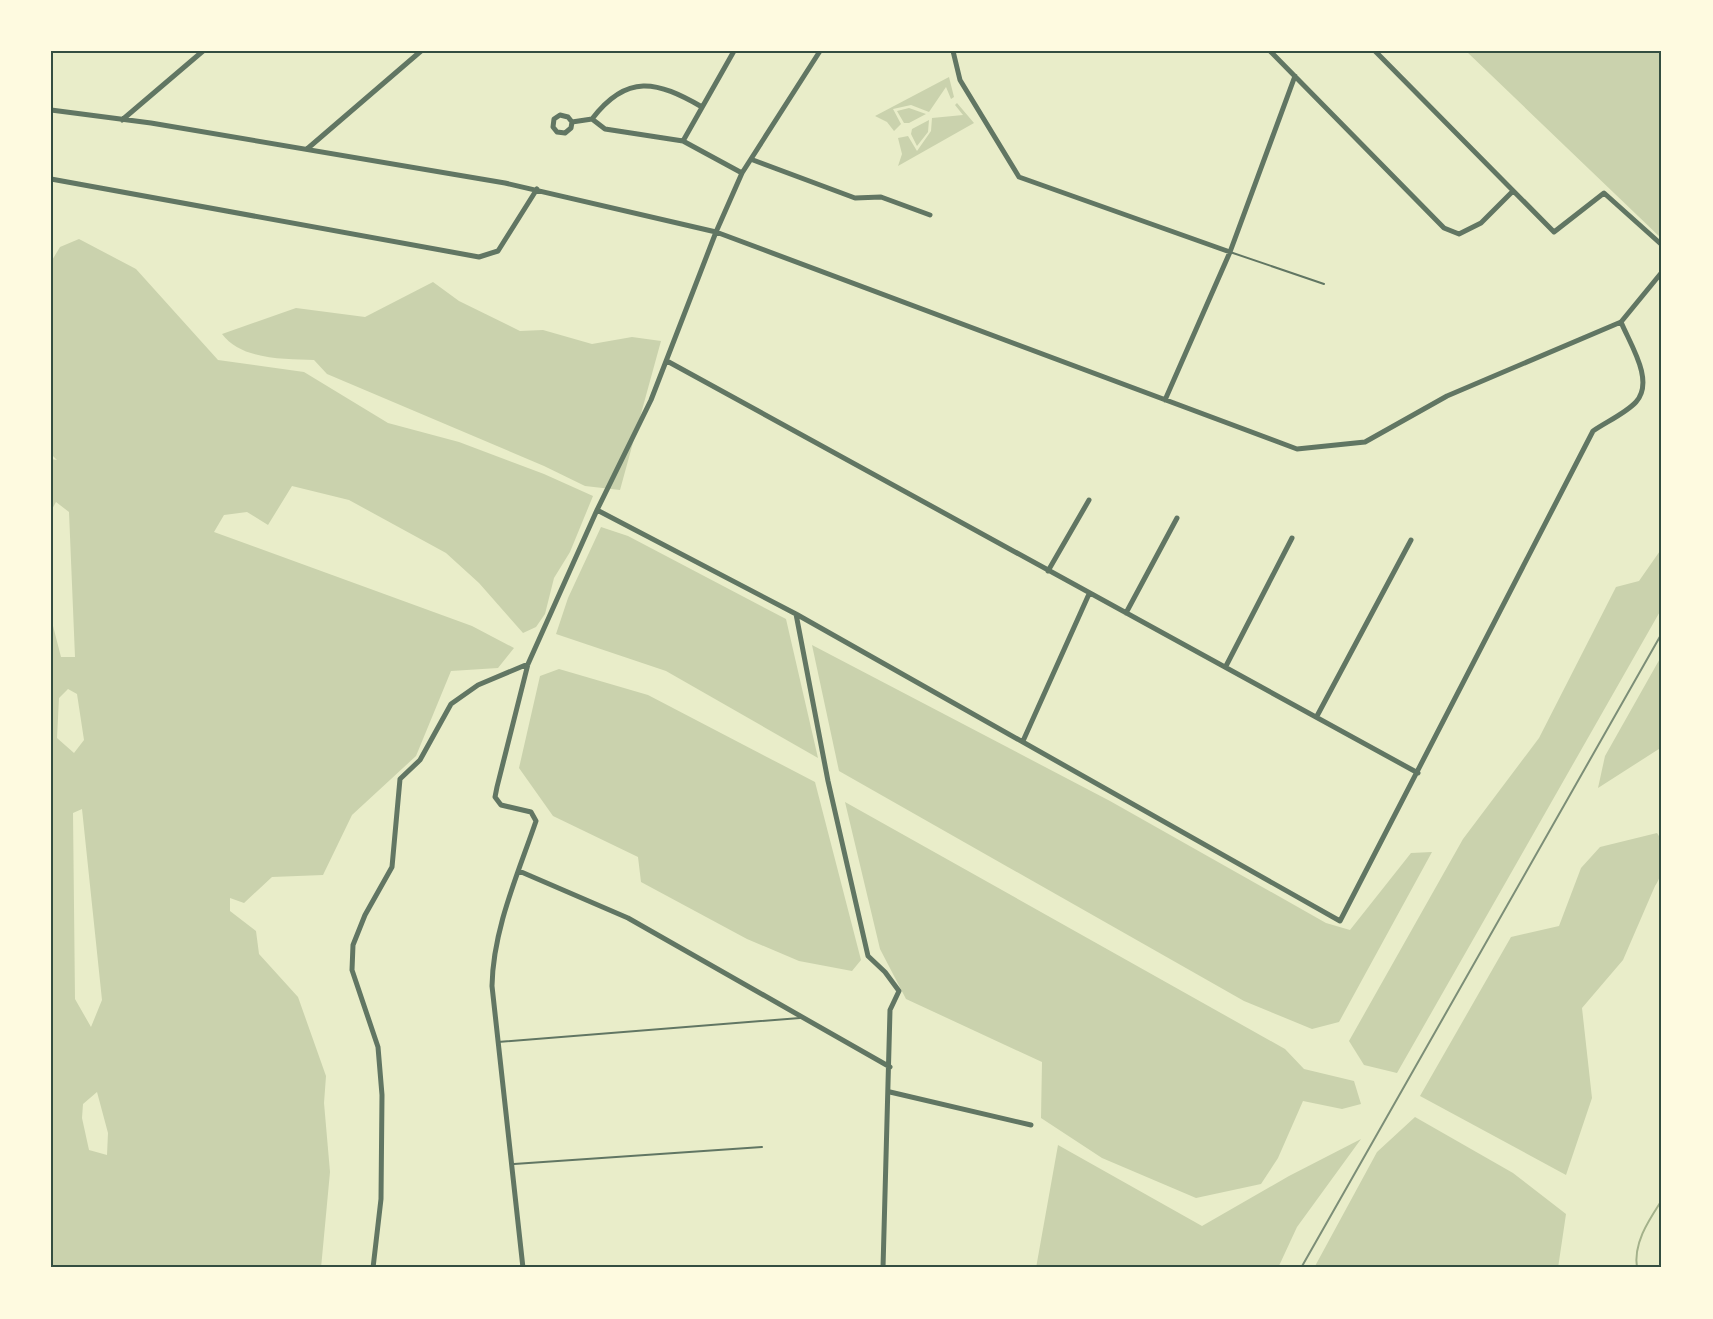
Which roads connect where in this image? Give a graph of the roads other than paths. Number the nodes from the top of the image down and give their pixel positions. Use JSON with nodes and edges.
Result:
{"nodes":[{"id":1,"x":203,"y":51,"type":"edge"},
{"id":2,"x":421,"y":51,"type":"edge"},
{"id":3,"x":734,"y":51,"type":"edge"},
{"id":4,"x":820,"y":51,"type":"edge"},
{"id":5,"x":953,"y":51,"type":"edge"},
{"id":6,"x":1270,"y":51,"type":"edge"},
{"id":7,"x":1375,"y":51,"type":"edge"},
{"id":8,"x":1295,"y":76,"type":"junction"},
{"id":9,"x":702,"y":107,"type":"junction"},
{"id":10,"x":51,"y":110,"type":"edge"},
{"id":11,"x":592,"y":119,"type":"junction"},
{"id":12,"x":122,"y":121,"type":"junction"},
{"id":13,"x":572,"y":122,"type":"dead end"},
{"id":14,"x":683,"y":141,"type":"junction"},
{"id":15,"x":308,"y":149,"type":"junction"},
{"id":16,"x":753,"y":160,"type":"junction"},
{"id":17,"x":742,"y":172,"type":"junction"},
{"id":18,"x":51,"y":179,"type":"edge"},
{"id":19,"x":537,"y":189,"type":"junction"},
{"id":20,"x":1512,"y":192,"type":"junction"},
{"id":21,"x":930,"y":215,"type":"dead end"},
{"id":22,"x":716,"y":232,"type":"junction"},
{"id":23,"x":1662,"y":245,"type":"edge"},
{"id":24,"x":1230,"y":252,"type":"junction"},
{"id":25,"x":1662,"y":272,"type":"edge"},
{"id":26,"x":1324,"y":284,"type":"dead end"},
{"id":27,"x":1621,"y":322,"type":"junction"},
{"id":28,"x":667,"y":361,"type":"junction"},
{"id":29,"x":1165,"y":400,"type":"junction"},
{"id":30,"x":1089,"y":500,"type":"dead end"},
{"id":31,"x":597,"y":510,"type":"junction"},
{"id":32,"x":1177,"y":518,"type":"dead end"},
{"id":33,"x":1292,"y":538,"type":"dead end"},
{"id":34,"x":1411,"y":540,"type":"dead end"},
{"id":35,"x":1048,"y":571,"type":"junction"},
{"id":36,"x":1089,"y":594,"type":"junction"},
{"id":37,"x":1126,"y":613,"type":"junction"},
{"id":38,"x":796,"y":614,"type":"junction"},
{"id":39,"x":528,"y":664,"type":"junction"},
{"id":40,"x":1226,"y":666,"type":"junction"},
{"id":41,"x":1317,"y":716,"type":"junction"},
{"id":42,"x":1023,"y":741,"type":"junction"},
{"id":43,"x":1418,"y":773,"type":"junction"},
{"id":44,"x":519,"y":871,"type":"junction"},
{"id":45,"x":805,"y":1018,"type":"junction"},
{"id":46,"x":498,"y":1042,"type":"junction"},
{"id":47,"x":890,"y":1067,"type":"junction"},
{"id":48,"x":890,"y":1092,"type":"junction"},
{"id":49,"x":1031,"y":1125,"type":"dead end"},
{"id":50,"x":762,"y":1147,"type":"dead end"},
{"id":51,"x":511,"y":1164,"type":"junction"},
{"id":52,"x":373,"y":1268,"type":"edge"},
{"id":53,"x":523,"y":1268,"type":"edge"},
{"id":54,"x":883,"y":1268,"type":"edge"}],
"edges":[{"from":1,"to":12,"type":"street"},
{"from":2,"to":15,"type":"street"},
{"from":3,"to":9,"type":"street"},
{"from":4,"to":16,"type":"street"},
{"from":5,"to":24,"type":"street"},
{"from":6,"to":8,"type":"street"},
{"from":7,"to":20,"type":"street"},
{"from":8,"to":20,"type":"street"},
{"from":8,"to":24,"type":"street"},
{"from":9,"to":11,"type":"street"},
{"from":9,"to":14,"type":"street"},
{"from":10,"to":12,"type":"street"},
{"from":11,"to":13,"type":"street"},
{"from":11,"to":14,"type":"street"},
{"from":12,"to":15,"type":"street"},
{"from":14,"to":17,"type":"street"},
{"from":15,"to":19,"type":"street"},
{"from":16,"to":17,"type":"street"},
{"from":16,"to":21,"type":"street"},
{"from":17,"to":22,"type":"street"},
{"from":18,"to":19,"type":"street"},
{"from":19,"to":22,"type":"street"},
{"from":20,"to":23,"type":"street"},
{"from":22,"to":28,"type":"street"},
{"from":22,"to":29,"type":"street"},
{"from":24,"to":26,"type":"lane"},
{"from":24,"to":29,"type":"street"},
{"from":25,"to":27,"type":"street"},
{"from":27,"to":29,"type":"street"},
{"from":27,"to":43,"type":"street"},
{"from":28,"to":31,"type":"street"},
{"from":28,"to":35,"type":"street"},
{"from":30,"to":35,"type":"street"},
{"from":31,"to":38,"type":"street"},
{"from":31,"to":39,"type":"street"},
{"from":32,"to":37,"type":"street"},
{"from":33,"to":40,"type":"street"},
{"from":34,"to":41,"type":"street"},
{"from":35,"to":36,"type":"street"},
{"from":36,"to":37,"type":"street"},
{"from":36,"to":42,"type":"street"},
{"from":37,"to":40,"type":"street"},
{"from":38,"to":42,"type":"street"},
{"from":38,"to":47,"type":"street"},
{"from":39,"to":44,"type":"street"},
{"from":39,"to":52,"type":"street"},
{"from":40,"to":41,"type":"street"},
{"from":41,"to":43,"type":"street"},
{"from":42,"to":43,"type":"street"},
{"from":44,"to":45,"type":"street"},
{"from":44,"to":46,"type":"street"},
{"from":45,"to":46,"type":"lane"},
{"from":45,"to":47,"type":"street"},
{"from":46,"to":51,"type":"street"},
{"from":47,"to":48,"type":"street"},
{"from":48,"to":49,"type":"street"},
{"from":48,"to":54,"type":"street"},
{"from":50,"to":51,"type":"lane"},
{"from":51,"to":53,"type":"street"}]}
